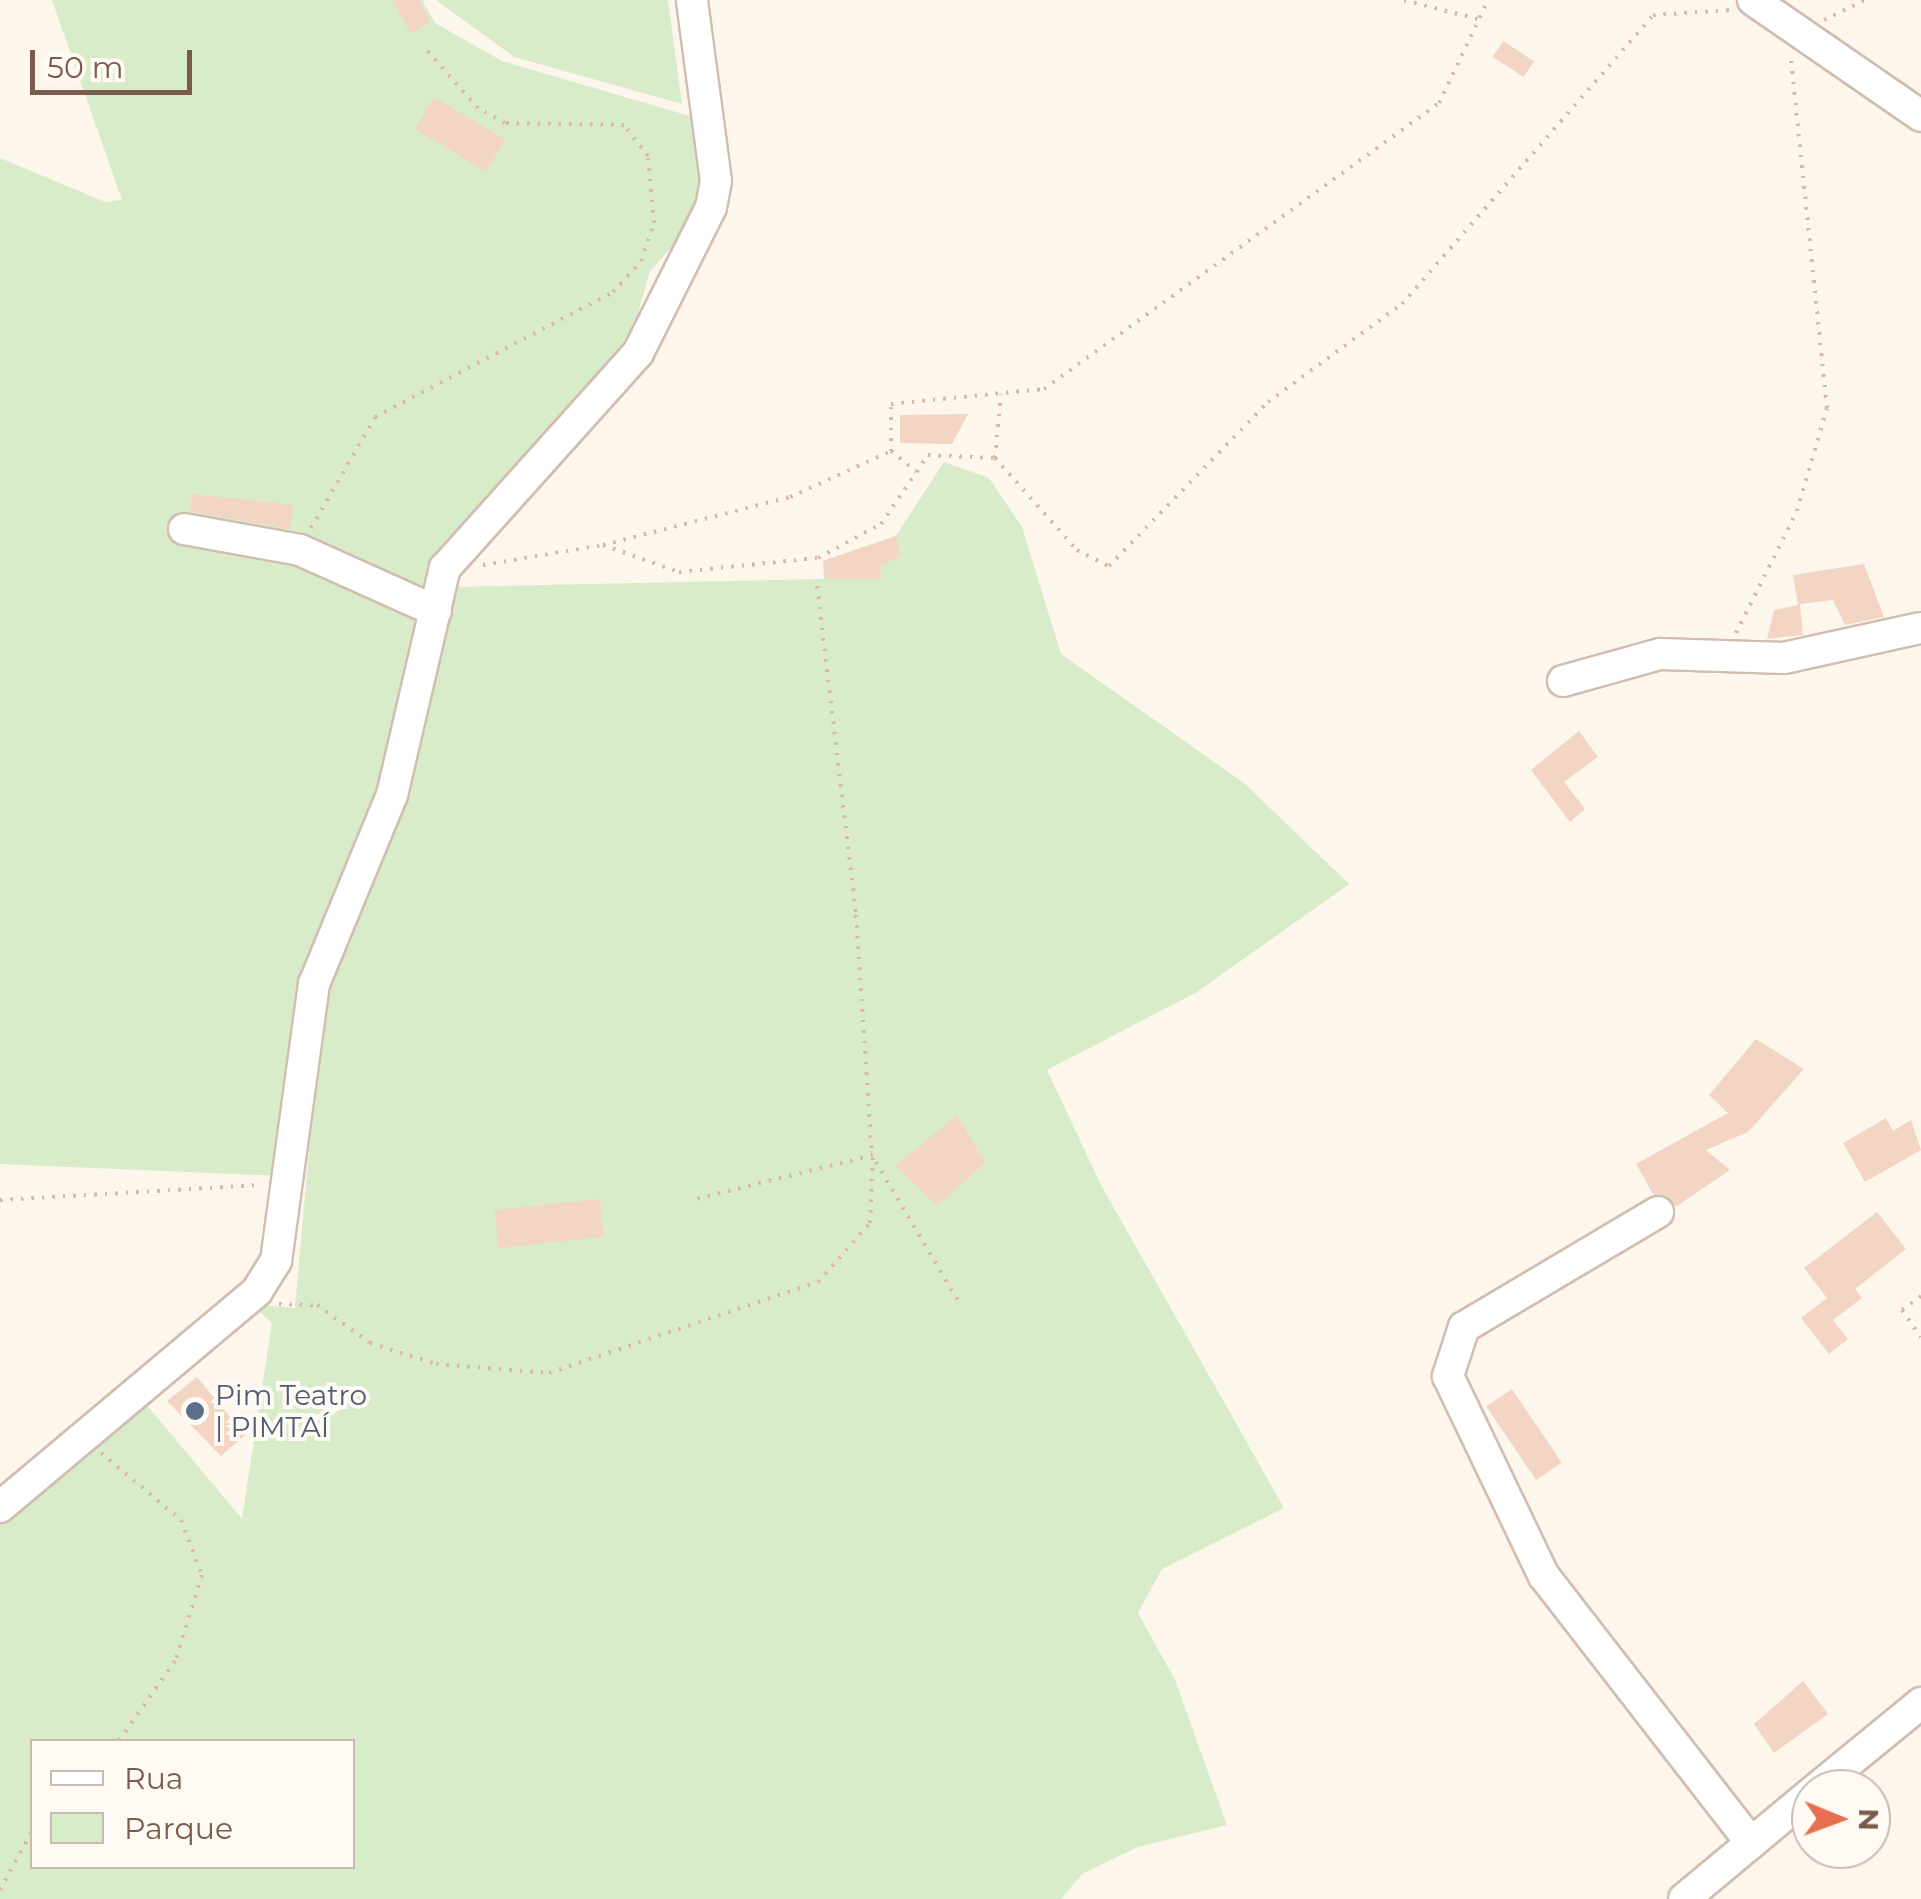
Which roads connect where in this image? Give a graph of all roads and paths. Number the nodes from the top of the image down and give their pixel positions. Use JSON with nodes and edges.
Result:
{"nodes":[{"id":1,"x":692,"y":0,"type":"edge"},
{"id":2,"x":1404,"y":0,"type":"edge"},
{"id":3,"x":1488,"y":0,"type":"edge"},
{"id":4,"x":1864,"y":0,"type":"edge"},
{"id":5,"x":1758,"y":3,"type":"edge"},
{"id":6,"x":1484,"y":21,"type":"junction"},
{"id":7,"x":1805,"y":32,"type":"junction"},
{"id":8,"x":424,"y":47,"type":"dead end"},
{"id":9,"x":1921,"y":116,"type":"edge"},
{"id":10,"x":1001,"y":394,"type":"junction"},
{"id":11,"x":890,"y":451,"type":"junction"},
{"id":12,"x":995,"y":458,"type":"junction"},
{"id":13,"x":917,"y":472,"type":"junction"},
{"id":14,"x":184,"y":528,"type":"dead end"},
{"id":15,"x":603,"y":546,"type":"junction"},
{"id":16,"x":300,"y":550,"type":"junction"},
{"id":17,"x":445,"y":568,"type":"junction"},
{"id":18,"x":817,"y":586,"type":"dead end"},
{"id":19,"x":436,"y":611,"type":"junction"},
{"id":20,"x":1921,"y":628,"type":"edge"},
{"id":21,"x":1731,"y":656,"type":"junction"},
{"id":22,"x":1563,"y":681,"type":"dead end"},
{"id":23,"x":872,"y":1155,"type":"junction"},
{"id":24,"x":291,"y":1187,"type":"junction"},
{"id":25,"x":0,"y":1200,"type":"edge"},
{"id":26,"x":692,"y":1200,"type":"dead end"},
{"id":27,"x":1658,"y":1212,"type":"dead end"},
{"id":28,"x":1921,"y":1296,"type":"edge"},
{"id":29,"x":245,"y":1302,"type":"junction"},
{"id":30,"x":960,"y":1304,"type":"dead end"},
{"id":31,"x":1921,"y":1336,"type":"edge"},
{"id":32,"x":82,"y":1438,"type":"junction"},
{"id":33,"x":0,"y":1507,"type":"edge"},
{"id":34,"x":1921,"y":1703,"type":"edge"},
{"id":35,"x":120,"y":1739,"type":"edge"},
{"id":36,"x":1841,"y":1769,"type":"edge"},
{"id":37,"x":1791,"y":1810,"type":"edge"},
{"id":38,"x":30,"y":1834,"type":"edge"},
{"id":39,"x":1752,"y":1842,"type":"junction"},
{"id":40,"x":0,"y":1890,"type":"edge"},
{"id":41,"x":1684,"y":1899,"type":"edge"}],
"edges":[{"from":1,"to":17,"type":"street"},
{"from":2,"to":6,"type":"path"},
{"from":3,"to":6,"type":"path"},
{"from":4,"to":7,"type":"path"},
{"from":5,"to":7,"type":"street"},
{"from":5,"to":12,"type":"path"},
{"from":6,"to":10,"type":"path"},
{"from":7,"to":9,"type":"street"},
{"from":7,"to":21,"type":"path"},
{"from":8,"to":16,"type":"path"},
{"from":10,"to":11,"type":"path"},
{"from":10,"to":12,"type":"path"},
{"from":11,"to":13,"type":"path"},
{"from":11,"to":15,"type":"path"},
{"from":12,"to":13,"type":"path"},
{"from":13,"to":15,"type":"path"},
{"from":14,"to":16,"type":"street"},
{"from":15,"to":17,"type":"path"},
{"from":16,"to":19,"type":"street"},
{"from":17,"to":19,"type":"street"},
{"from":18,"to":23,"type":"path"},
{"from":19,"to":24,"type":"street"},
{"from":20,"to":21,"type":"street"},
{"from":21,"to":22,"type":"street"},
{"from":23,"to":26,"type":"path"},
{"from":23,"to":29,"type":"path"},
{"from":23,"to":30,"type":"path"},
{"from":24,"to":25,"type":"path"},
{"from":24,"to":29,"type":"street"},
{"from":27,"to":39,"type":"street"},
{"from":28,"to":31,"type":"path"},
{"from":29,"to":32,"type":"street"},
{"from":32,"to":33,"type":"street"},
{"from":32,"to":35,"type":"path"},
{"from":34,"to":36,"type":"street"},
{"from":37,"to":39,"type":"street"},
{"from":38,"to":40,"type":"path"},
{"from":39,"to":41,"type":"street"}]}
